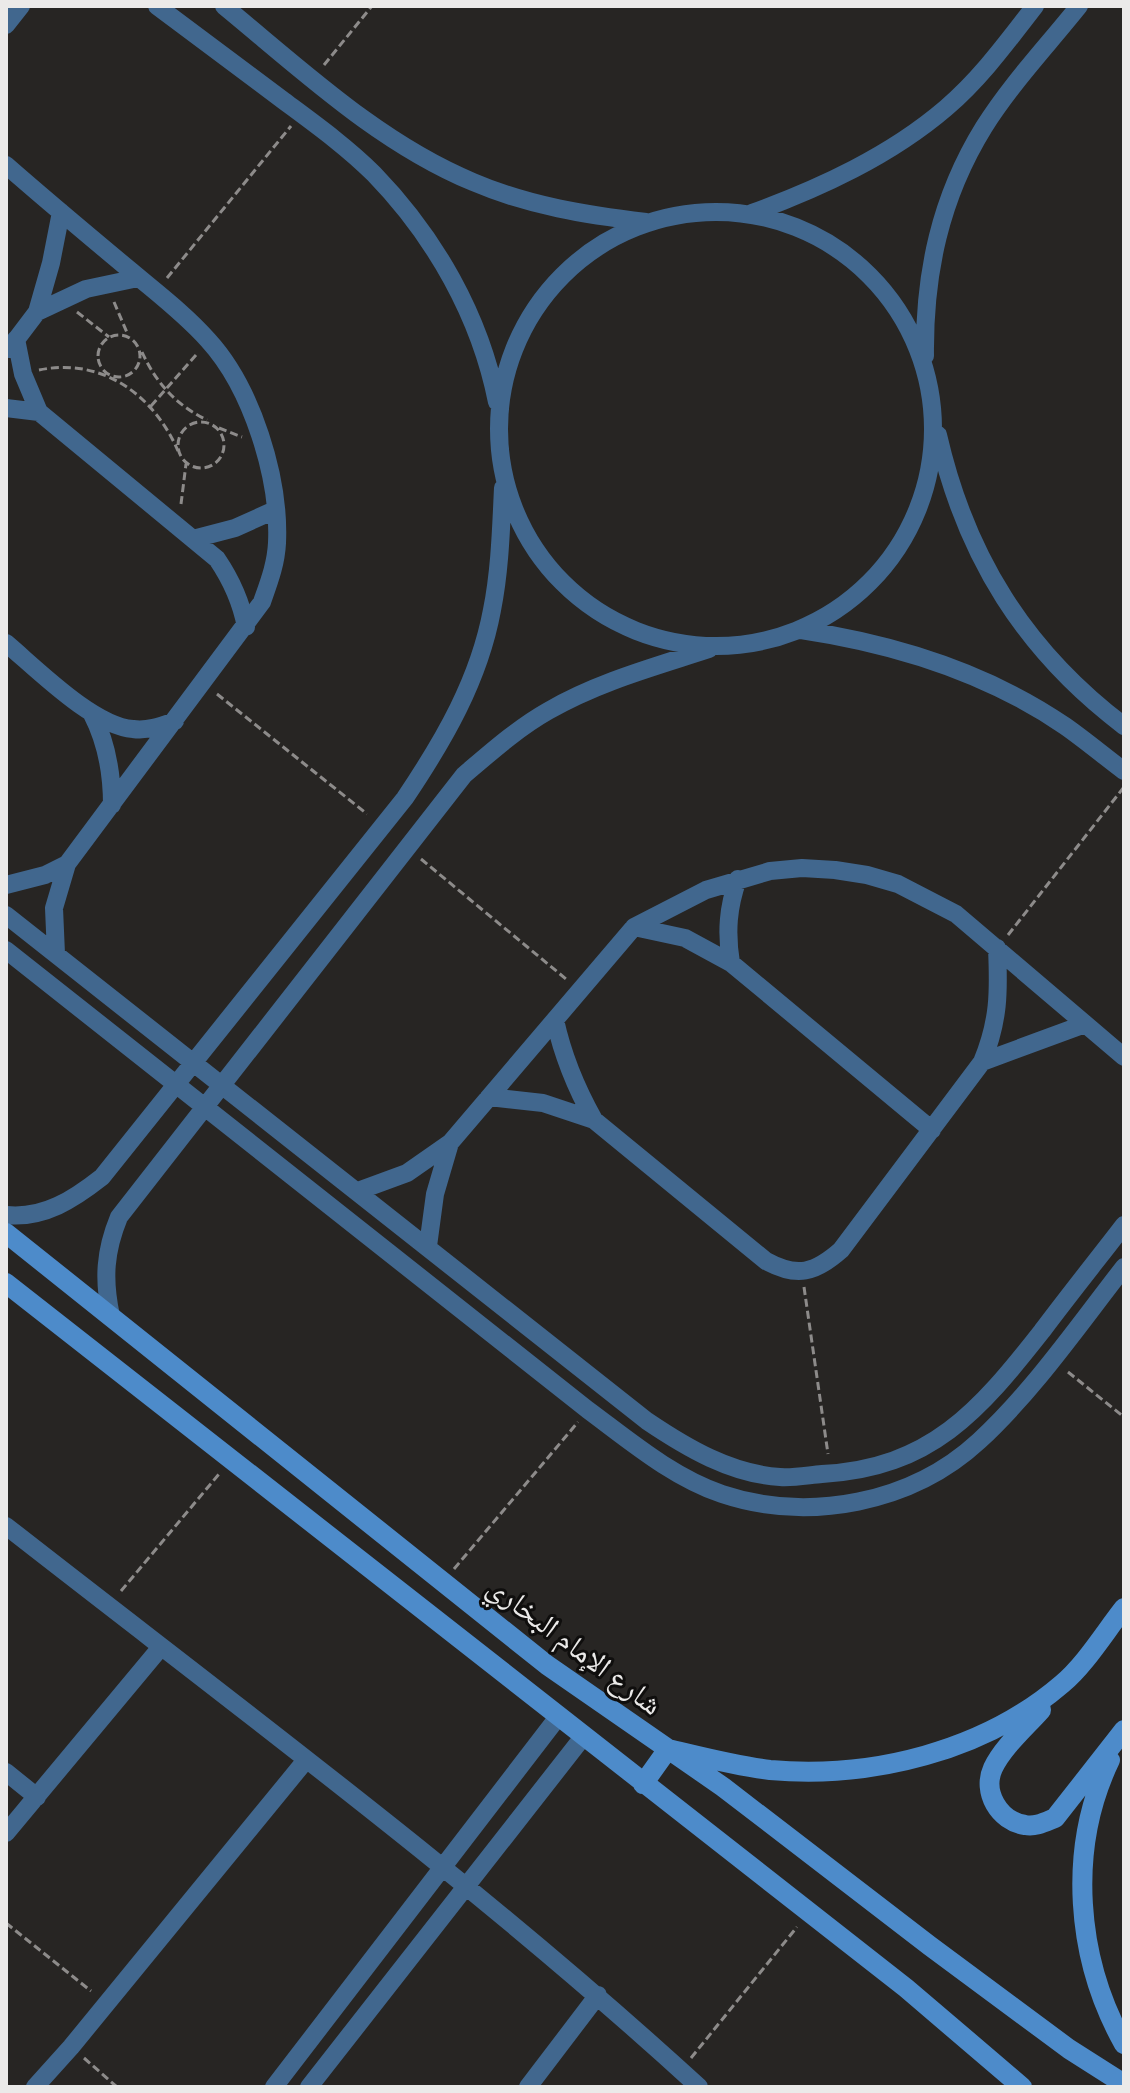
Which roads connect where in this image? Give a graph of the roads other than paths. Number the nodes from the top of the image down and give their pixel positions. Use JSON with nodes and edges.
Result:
{"nodes":[{"id":1,"x":21,"y":6,"type":"edge"},
{"id":2,"x":157,"y":6,"type":"edge"},
{"id":3,"x":224,"y":6,"type":"edge"},
{"id":4,"x":1035,"y":6,"type":"edge"},
{"id":5,"x":1079,"y":6,"type":"edge"},
{"id":6,"x":6,"y":25,"type":"edge"},
{"id":7,"x":6,"y":165,"type":"edge"},
{"id":8,"x":61,"y":212,"type":"junction"},
{"id":9,"x":752,"y":213,"type":"junction"},
{"id":10,"x":646,"y":222,"type":"junction"},
{"id":11,"x":138,"y":278,"type":"junction"},
{"id":12,"x":37,"y":312,"type":"junction"},
{"id":13,"x":11,"y":346,"type":"edge"},
{"id":14,"x":925,"y":367,"type":"junction"},
{"id":15,"x":6,"y":408,"type":"edge"},
{"id":16,"x":498,"y":410,"type":"junction"},
{"id":17,"x":39,"y":412,"type":"junction"},
{"id":18,"x":933,"y":413,"type":"junction"},
{"id":19,"x":504,"y":481,"type":"junction"},
{"id":20,"x":275,"y":510,"type":"junction"},
{"id":21,"x":193,"y":539,"type":"junction"},
{"id":22,"x":246,"y":627,"type":"junction"},
{"id":23,"x":801,"y":630,"type":"junction"},
{"id":24,"x":6,"y":643,"type":"edge"},
{"id":25,"x":715,"y":648,"type":"junction"},
{"id":26,"x":92,"y":714,"type":"junction"},
{"id":27,"x":175,"y":721,"type":"junction"},
{"id":28,"x":1124,"y":726,"type":"edge"},
{"id":29,"x":1124,"y":771,"type":"edge"},
{"id":30,"x":112,"y":805,"type":"junction"},
{"id":31,"x":67,"y":864,"type":"junction"},
{"id":32,"x":738,"y":879,"type":"junction"},
{"id":33,"x":6,"y":885,"type":"edge"},
{"id":34,"x":6,"y":915,"type":"edge"},
{"id":35,"x":634,"y":927,"type":"junction"},
{"id":36,"x":997,"y":948,"type":"junction"},
{"id":37,"x":6,"y":950,"type":"edge"},
{"id":38,"x":56,"y":954,"type":"junction"},
{"id":39,"x":731,"y":963,"type":"junction"},
{"id":40,"x":555,"y":1020,"type":"junction"},
{"id":41,"x":1085,"y":1024,"type":"junction"},
{"id":42,"x":1124,"y":1057,"type":"edge"},
{"id":43,"x":194,"y":1062,"type":"junction"},
{"id":44,"x":982,"y":1062,"type":"junction"},
{"id":45,"x":221,"y":1083,"type":"junction"},
{"id":46,"x":176,"y":1085,"type":"junction"},
{"id":47,"x":489,"y":1097,"type":"junction"},
{"id":48,"x":204,"y":1106,"type":"junction"},
{"id":49,"x":594,"y":1120,"type":"junction"},
{"id":50,"x":932,"y":1130,"type":"junction"},
{"id":51,"x":450,"y":1143,"type":"junction"},
{"id":52,"x":358,"y":1191,"type":"junction"},
{"id":53,"x":6,"y":1215,"type":"edge"},
{"id":54,"x":1124,"y":1225,"type":"edge"},
{"id":55,"x":6,"y":1233,"type":"edge"},
{"id":56,"x":428,"y":1246,"type":"junction"},
{"id":57,"x":1124,"y":1267,"type":"edge"},
{"id":58,"x":6,"y":1283,"type":"edge"},
{"id":59,"x":111,"y":1316,"type":"junction"},
{"id":60,"x":6,"y":1526,"type":"edge"},
{"id":61,"x":1124,"y":1608,"type":"edge"},
{"id":62,"x":161,"y":1647,"type":"junction"},
{"id":63,"x":1064,"y":1683,"type":"junction"},
{"id":64,"x":558,"y":1717,"type":"junction"},
{"id":65,"x":1124,"y":1730,"type":"edge"},
{"id":66,"x":583,"y":1737,"type":"junction"},
{"id":67,"x":668,"y":1749,"type":"junction"},
{"id":68,"x":306,"y":1760,"type":"junction"},
{"id":69,"x":6,"y":1772,"type":"edge"},
{"id":70,"x":643,"y":1784,"type":"junction"},
{"id":71,"x":37,"y":1797,"type":"junction"},
{"id":72,"x":6,"y":1833,"type":"edge"},
{"id":73,"x":444,"y":1868,"type":"junction"},
{"id":74,"x":467,"y":1886,"type":"junction"},
{"id":75,"x":598,"y":1995,"type":"junction"},
{"id":76,"x":1124,"y":2044,"type":"edge"},
{"id":77,"x":1124,"y":2084,"type":"edge"},
{"id":78,"x":35,"y":2087,"type":"edge"},
{"id":79,"x":274,"y":2087,"type":"edge"},
{"id":80,"x":309,"y":2087,"type":"edge"},
{"id":81,"x":528,"y":2087,"type":"edge"},
{"id":82,"x":699,"y":2087,"type":"edge"},
{"id":83,"x":1022,"y":2087,"type":"edge"}],
"edges":[{"from":1,"to":6,"type":"street"},
{"from":2,"to":16,"type":"street"},
{"from":3,"to":10,"type":"street"},
{"from":4,"to":9,"type":"street"},
{"from":5,"to":14,"type":"street"},
{"from":7,"to":8,"type":"street"},
{"from":8,"to":11,"type":"street"},
{"from":8,"to":12,"type":"street"},
{"from":9,"to":10,"type":"street"},
{"from":9,"to":14,"type":"street"},
{"from":10,"to":16,"type":"street"},
{"from":11,"to":12,"type":"street"},
{"from":11,"to":20,"type":"street"},
{"from":12,"to":13,"type":"street"},
{"from":13,"to":17,"type":"street"},
{"from":14,"to":18,"type":"street"},
{"from":15,"to":17,"type":"street"},
{"from":16,"to":19,"type":"street"},
{"from":17,"to":21,"type":"street"},
{"from":18,"to":23,"type":"street"},
{"from":18,"to":28,"type":"street"},
{"from":19,"to":25,"type":"street"},
{"from":19,"to":43,"type":"street"},
{"from":20,"to":21,"type":"street"},
{"from":20,"to":22,"type":"street"},
{"from":21,"to":22,"type":"street"},
{"from":22,"to":27,"type":"street"},
{"from":23,"to":25,"type":"street"},
{"from":23,"to":29,"type":"street"},
{"from":24,"to":26,"type":"street"},
{"from":25,"to":45,"type":"street"},
{"from":26,"to":27,"type":"street"},
{"from":26,"to":30,"type":"street"},
{"from":27,"to":30,"type":"street"},
{"from":30,"to":31,"type":"street"},
{"from":31,"to":33,"type":"street"},
{"from":31,"to":38,"type":"street"},
{"from":32,"to":35,"type":"street"},
{"from":32,"to":36,"type":"street"},
{"from":32,"to":39,"type":"street"},
{"from":34,"to":38,"type":"street"},
{"from":35,"to":39,"type":"street"},
{"from":35,"to":40,"type":"street"},
{"from":36,"to":41,"type":"street"},
{"from":36,"to":44,"type":"street"},
{"from":37,"to":46,"type":"street"},
{"from":38,"to":43,"type":"street"},
{"from":39,"to":50,"type":"street"},
{"from":40,"to":47,"type":"street"},
{"from":40,"to":49,"type":"street"},
{"from":41,"to":42,"type":"street"},
{"from":41,"to":44,"type":"street"},
{"from":43,"to":45,"type":"street"},
{"from":43,"to":46,"type":"street"},
{"from":44,"to":50,"type":"street"},
{"from":45,"to":48,"type":"street"},
{"from":45,"to":52,"type":"street"},
{"from":46,"to":48,"type":"street"},
{"from":46,"to":53,"type":"street"},
{"from":47,"to":49,"type":"street"},
{"from":47,"to":51,"type":"street"},
{"from":48,"to":57,"type":"street"},
{"from":48,"to":59,"type":"street"},
{"from":49,"to":50,"type":"street"},
{"from":51,"to":52,"type":"street"},
{"from":51,"to":56,"type":"street"},
{"from":52,"to":56,"type":"street"},
{"from":54,"to":56,"type":"street"},
{"from":55,"to":59,"type":"street","name":"شارع الإمام البخاري"},
{"from":58,"to":64,"type":"street"},
{"from":59,"to":67,"type":"street","name":"شارع الإمام البخاري"},
{"from":60,"to":62,"type":"street"},
{"from":61,"to":63,"type":"street"},
{"from":62,"to":68,"type":"street"},
{"from":62,"to":71,"type":"street"},
{"from":63,"to":65,"type":"street"},
{"from":63,"to":67,"type":"street"},
{"from":64,"to":66,"type":"street"},
{"from":64,"to":73,"type":"street"},
{"from":65,"to":76,"type":"street"},
{"from":66,"to":70,"type":"street"},
{"from":66,"to":74,"type":"street"},
{"from":67,"to":70,"type":"street"},
{"from":67,"to":77,"type":"street","name":"شارع الإمام البخاري"},
{"from":68,"to":73,"type":"street"},
{"from":68,"to":78,"type":"street"},
{"from":69,"to":71,"type":"street"},
{"from":70,"to":83,"type":"street"},
{"from":71,"to":72,"type":"street"},
{"from":73,"to":74,"type":"street"},
{"from":73,"to":79,"type":"street"},
{"from":74,"to":75,"type":"street"},
{"from":74,"to":80,"type":"street"},
{"from":75,"to":81,"type":"street"},
{"from":75,"to":82,"type":"street"}]}
